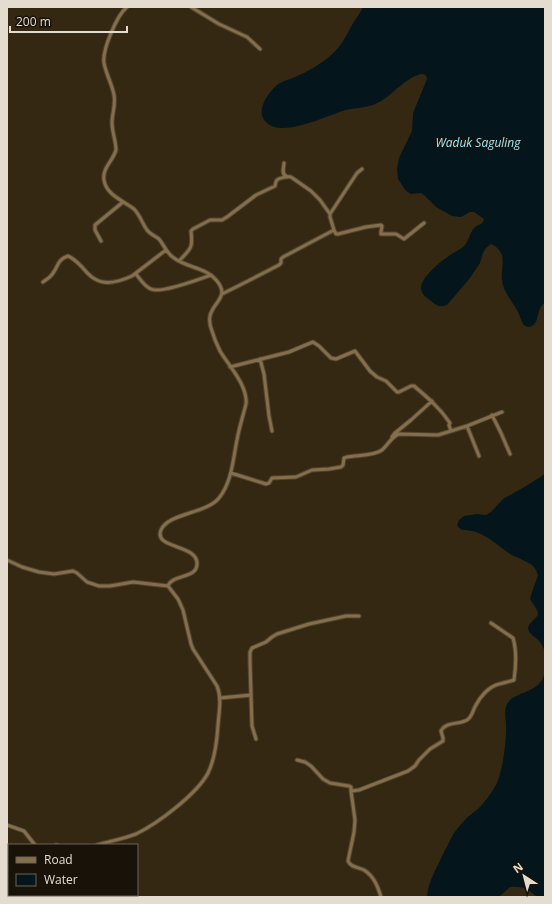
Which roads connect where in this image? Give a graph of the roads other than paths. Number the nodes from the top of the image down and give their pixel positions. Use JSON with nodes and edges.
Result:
{"nodes":[{"id":1,"x":127,"y":7,"type":"edge"},
{"id":2,"x":191,"y":7,"type":"edge"},
{"id":3,"x":260,"y":49,"type":"dead end"},
{"id":4,"x":284,"y":163,"type":"dead end"},
{"id":5,"x":362,"y":169,"type":"dead end"},
{"id":6,"x":286,"y":176,"type":"junction"},
{"id":7,"x":123,"y":202,"type":"junction"},
{"id":8,"x":330,"y":214,"type":"junction"},
{"id":9,"x":424,"y":223,"type":"dead end"},
{"id":10,"x":334,"y":230,"type":"junction"},
{"id":11,"x":101,"y":241,"type":"dead end"},
{"id":12,"x":166,"y":250,"type":"junction"},
{"id":13,"x":179,"y":262,"type":"junction"},
{"id":14,"x":136,"y":274,"type":"junction"},
{"id":15,"x":211,"y":275,"type":"junction"},
{"id":16,"x":43,"y":282,"type":"dead end"},
{"id":17,"x":222,"y":294,"type":"junction"},
{"id":18,"x":260,"y":359,"type":"junction"},
{"id":19,"x":230,"y":367,"type":"junction"},
{"id":20,"x":432,"y":402,"type":"junction"},
{"id":21,"x":502,"y":412,"type":"dead end"},
{"id":22,"x":492,"y":416,"type":"junction"},
{"id":23,"x":466,"y":426,"type":"junction"},
{"id":24,"x":272,"y":431,"type":"dead end"},
{"id":25,"x":451,"y":431,"type":"junction"},
{"id":26,"x":392,"y":438,"type":"junction"},
{"id":27,"x":510,"y":454,"type":"dead end"},
{"id":28,"x":479,"y":456,"type":"dead end"},
{"id":29,"x":231,"y":473,"type":"junction"},
{"id":30,"x":7,"y":560,"type":"edge"},
{"id":31,"x":168,"y":586,"type":"junction"},
{"id":32,"x":359,"y":616,"type":"dead end"},
{"id":33,"x":491,"y":622,"type":"dead end"},
{"id":34,"x":251,"y":695,"type":"junction"},
{"id":35,"x":220,"y":698,"type":"junction"},
{"id":36,"x":256,"y":739,"type":"dead end"},
{"id":37,"x":297,"y":760,"type":"dead end"},
{"id":38,"x":351,"y":791,"type":"junction"},
{"id":39,"x":7,"y":824,"type":"edge"},
{"id":40,"x":35,"y":844,"type":"edge"},
{"id":41,"x":101,"y":844,"type":"edge"},
{"id":42,"x":381,"y":897,"type":"edge"}],
"edges":[{"from":1,"to":7,"type":"street"},
{"from":2,"to":3,"type":"street"},
{"from":4,"to":6,"type":"street"},
{"from":5,"to":8,"type":"street"},
{"from":6,"to":8,"type":"street"},
{"from":6,"to":13,"type":"street"},
{"from":7,"to":11,"type":"street"},
{"from":7,"to":12,"type":"street"},
{"from":8,"to":10,"type":"street"},
{"from":9,"to":10,"type":"street"},
{"from":10,"to":17,"type":"street"},
{"from":12,"to":13,"type":"street"},
{"from":12,"to":14,"type":"street"},
{"from":13,"to":15,"type":"street"},
{"from":14,"to":15,"type":"street"},
{"from":14,"to":16,"type":"street"},
{"from":15,"to":17,"type":"street"},
{"from":17,"to":19,"type":"street"},
{"from":18,"to":19,"type":"street"},
{"from":18,"to":20,"type":"street"},
{"from":18,"to":24,"type":"street"},
{"from":19,"to":29,"type":"street"},
{"from":20,"to":25,"type":"street"},
{"from":20,"to":26,"type":"street"},
{"from":21,"to":22,"type":"street"},
{"from":22,"to":23,"type":"street"},
{"from":22,"to":27,"type":"street"},
{"from":23,"to":25,"type":"street"},
{"from":23,"to":28,"type":"street"},
{"from":25,"to":26,"type":"street"},
{"from":26,"to":29,"type":"street"},
{"from":29,"to":31,"type":"street"},
{"from":30,"to":31,"type":"street"},
{"from":31,"to":35,"type":"street"},
{"from":32,"to":34,"type":"street"},
{"from":33,"to":38,"type":"street"},
{"from":34,"to":35,"type":"street"},
{"from":34,"to":36,"type":"street"},
{"from":35,"to":41,"type":"street"},
{"from":37,"to":38,"type":"street"},
{"from":38,"to":42,"type":"street"},
{"from":39,"to":40,"type":"street"}]}
